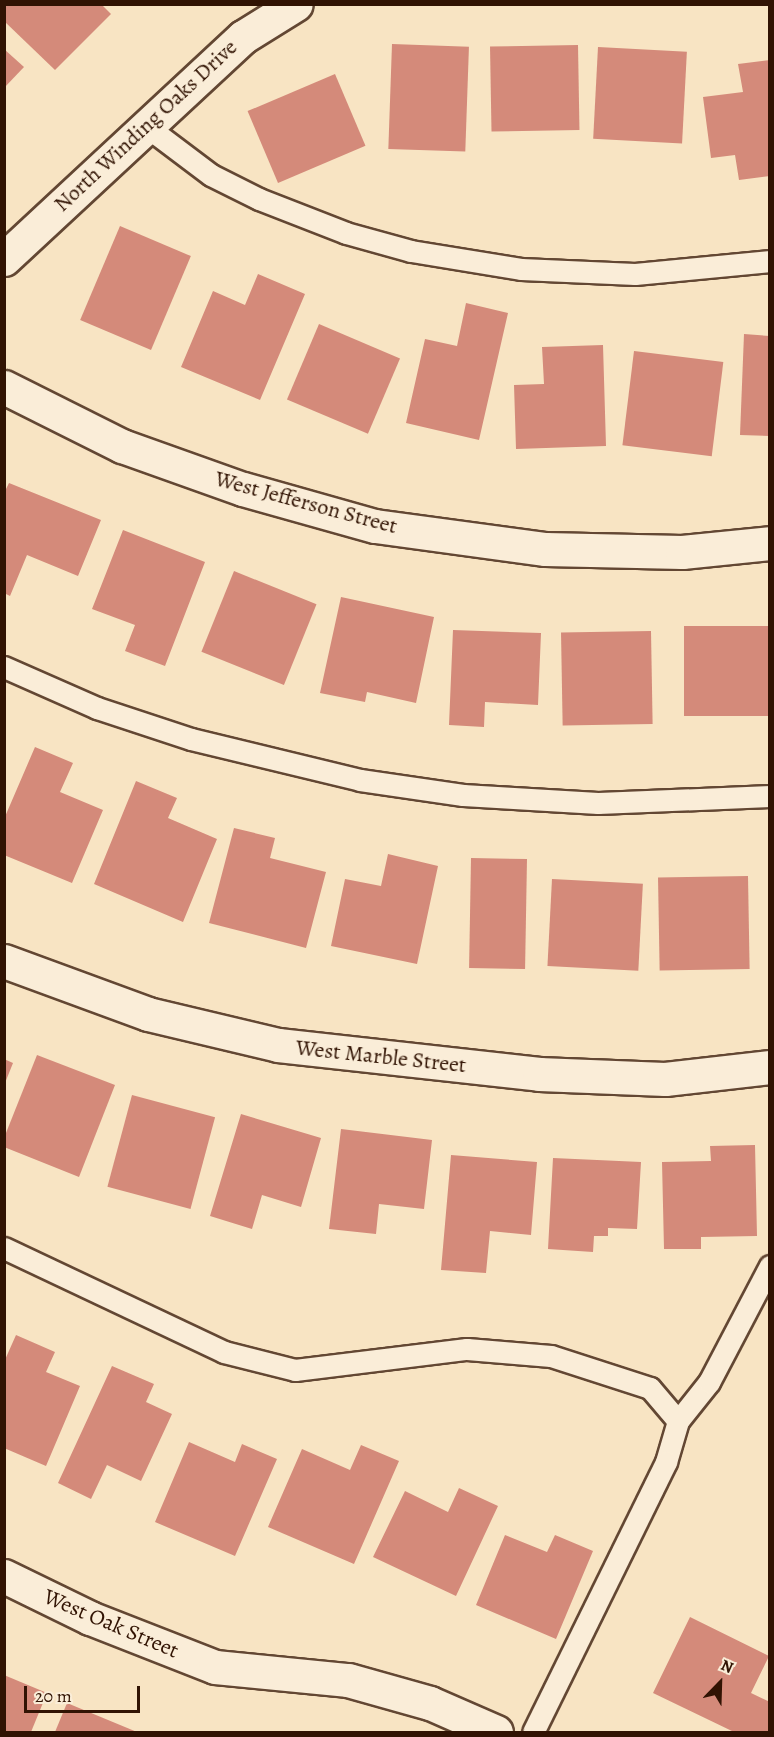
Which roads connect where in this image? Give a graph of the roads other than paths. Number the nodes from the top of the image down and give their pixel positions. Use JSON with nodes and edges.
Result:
{"nodes":[{"id":1,"x":296,"y":4,"type":"edge"},
{"id":2,"x":146,"y":126,"type":"junction"},
{"id":3,"x":4,"y":259,"type":"edge"},
{"id":4,"x":770,"y":261,"type":"edge"},
{"id":5,"x":4,"y":387,"type":"edge"},
{"id":6,"x":770,"y":543,"type":"edge"},
{"id":7,"x":4,"y":667,"type":"edge"},
{"id":8,"x":770,"y":796,"type":"edge"},
{"id":9,"x":4,"y":961,"type":"edge"},
{"id":10,"x":770,"y":1067,"type":"edge"},
{"id":11,"x":4,"y":1248,"type":"edge"},
{"id":12,"x":770,"y":1266,"type":"edge"},
{"id":13,"x":678,"y":1421,"type":"junction"},
{"id":14,"x":4,"y":1576,"type":"edge"},
{"id":15,"x":496,"y":1732,"type":"edge"},
{"id":16,"x":533,"y":1732,"type":"edge"}],
"edges":[{"from":1,"to":2,"type":"street","name":"North Winding Oaks Drive"},
{"from":2,"to":3,"type":"street","name":"North Winding Oaks Drive"},
{"from":2,"to":4,"type":"lane"},
{"from":5,"to":6,"type":"street","name":"West Jefferson Street"},
{"from":7,"to":8,"type":"lane"},
{"from":9,"to":10,"type":"street","name":"West Marble Street"},
{"from":11,"to":13,"type":"lane"},
{"from":12,"to":13,"type":"lane"},
{"from":13,"to":16,"type":"lane"},
{"from":14,"to":15,"type":"street","name":"West Oak Street"}]}
